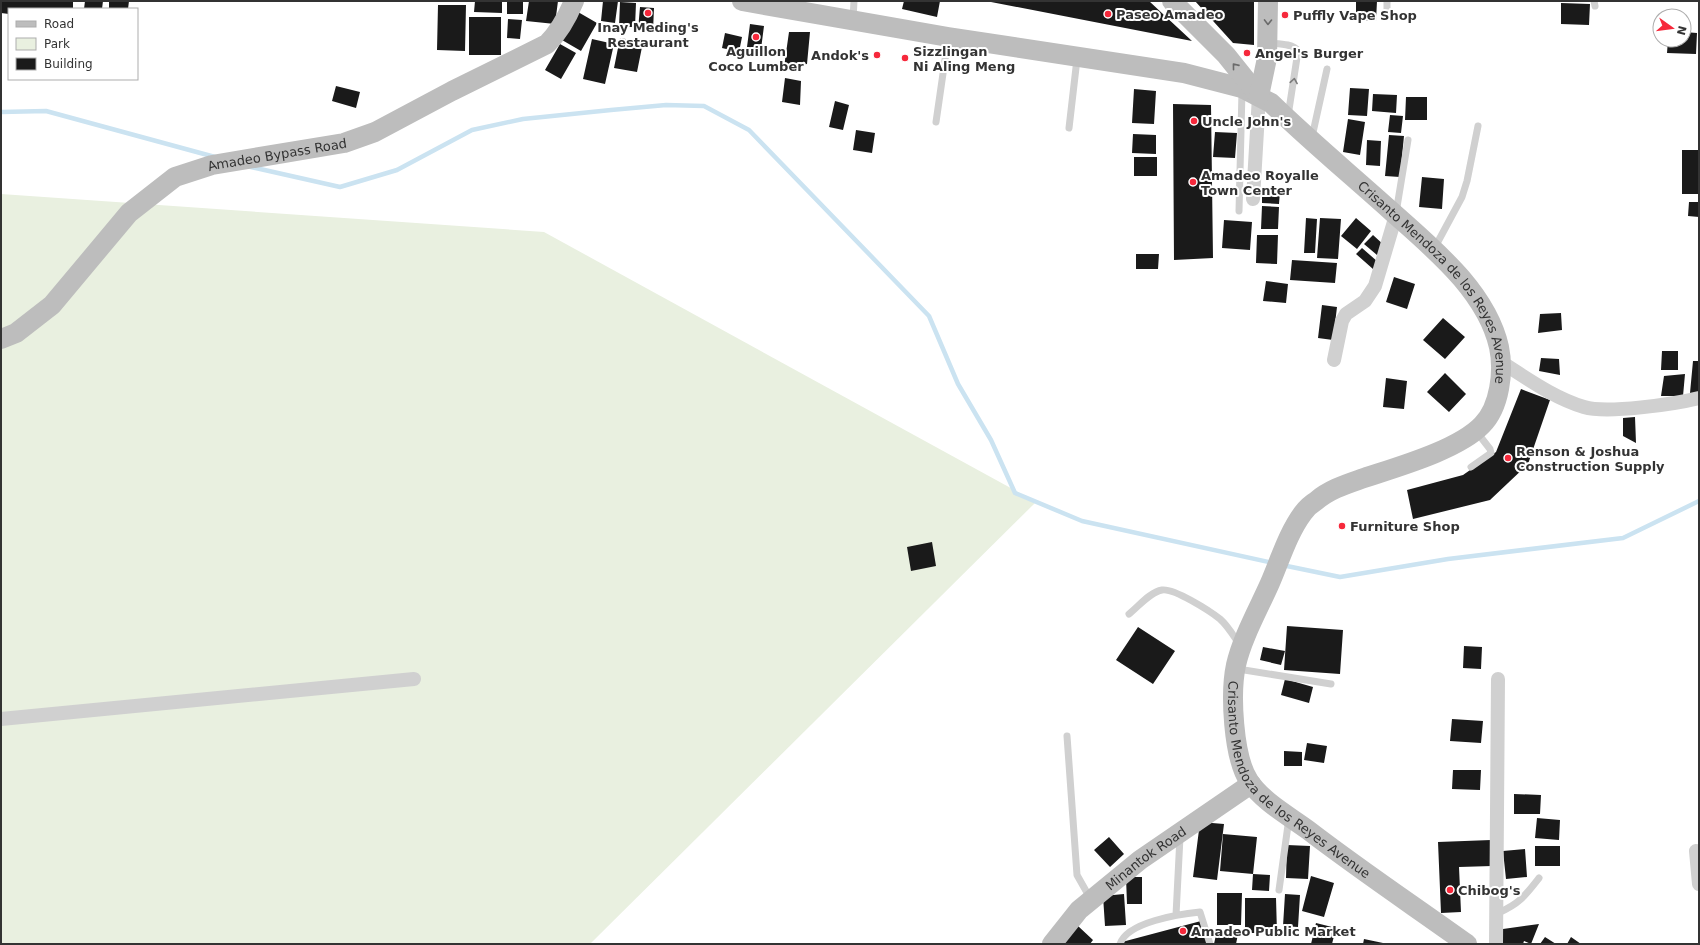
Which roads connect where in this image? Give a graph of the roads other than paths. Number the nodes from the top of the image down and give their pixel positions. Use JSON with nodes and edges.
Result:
{"nodes":[{"id":1,"x":574,"y":1,"type":"edge"},
{"id":2,"x":742,"y":1,"type":"edge"},
{"id":3,"x":1172,"y":1,"type":"edge"},
{"id":4,"x":1268,"y":1,"type":"edge"},
{"id":5,"x":1387,"y":1,"type":"edge"},
{"id":6,"x":786,"y":5,"type":"edge"},
{"id":7,"x":854,"y":10,"type":"edge"},
{"id":8,"x":1387,"y":16,"type":"dead end"},
{"id":9,"x":948,"y":37,"type":"junction"},
{"id":10,"x":1267,"y":42,"type":"junction"},
{"id":11,"x":1077,"y":56,"type":"junction"},
{"id":12,"x":1327,"y":69,"type":"dead end"},
{"id":13,"x":1251,"y":92,"type":"junction"},
{"id":14,"x":1288,"y":120,"type":"junction"},
{"id":15,"x":936,"y":122,"type":"dead end"},
{"id":16,"x":1478,"y":126,"type":"dead end"},
{"id":17,"x":1069,"y":128,"type":"dead end"},
{"id":18,"x":1408,"y":140,"type":"dead end"},
{"id":19,"x":1311,"y":141,"type":"junction"},
{"id":20,"x":1253,"y":199,"type":"dead end"},
{"id":21,"x":1239,"y":211,"type":"dead end"},
{"id":22,"x":1396,"y":215,"type":"junction"},
{"id":23,"x":1434,"y":249,"type":"junction"},
{"id":24,"x":1,"y":340,"type":"edge"},
{"id":25,"x":1334,"y":360,"type":"dead end"},
{"id":26,"x":1501,"y":362,"type":"junction"},
{"id":27,"x":1699,"y":398,"type":"edge"},
{"id":28,"x":1476,"y":430,"type":"junction"},
{"id":29,"x":1472,"y":468,"type":"dead end"},
{"id":30,"x":1129,"y":614,"type":"dead end"},
{"id":31,"x":1242,"y":648,"type":"junction"},
{"id":32,"x":1235,"y":668,"type":"junction"},
{"id":33,"x":414,"y":679,"type":"dead end"},
{"id":34,"x":1498,"y":679,"type":"dead end"},
{"id":35,"x":1331,"y":684,"type":"dead end"},
{"id":36,"x":1,"y":719,"type":"edge"},
{"id":37,"x":1067,"y":736,"type":"dead end"},
{"id":38,"x":1251,"y":784,"type":"junction"},
{"id":39,"x":1289,"y":816,"type":"junction"},
{"id":40,"x":1180,"y":831,"type":"junction"},
{"id":41,"x":1696,"y":851,"type":"dead end"},
{"id":42,"x":1539,"y":878,"type":"dead end"},
{"id":43,"x":1699,"y":884,"type":"edge"},
{"id":44,"x":1278,"y":890,"type":"dead end"},
{"id":45,"x":1091,"y":900,"type":"junction"},
{"id":46,"x":1498,"y":913,"type":"junction"},
{"id":47,"x":1176,"y":915,"type":"junction"},
{"id":48,"x":1456,"y":940,"type":"edge"},
{"id":49,"x":1052,"y":944,"type":"edge"},
{"id":50,"x":1120,"y":944,"type":"edge"},
{"id":51,"x":1210,"y":944,"type":"edge"},
{"id":52,"x":1496,"y":944,"type":"edge"}],
"edges":[{"from":1,"to":24,"type":"main road","name":"Amadeo Bypass Road"},
{"from":2,"to":6,"type":"main road","name":"Crisanto Mendoza de los Reyes Avenue"},
{"from":13,"to":3,"type":"main road","one_way":true},
{"from":4,"to":10,"type":"main road","one_way":true},
{"from":5,"to":8,"type":"lane"},
{"from":6,"to":7,"type":"main road","name":"Crisanto Mendoza de los Reyes Avenue"},
{"from":7,"to":9,"type":"main road","name":"Crisanto Mendoza de los Reyes Avenue"},
{"from":9,"to":11,"type":"main road","name":"Crisanto Mendoza de los Reyes Avenue"},
{"from":9,"to":15,"type":"lane"},
{"from":10,"to":13,"type":"main road"},
{"from":14,"to":10,"type":"lane","one_way":true},
{"from":11,"to":13,"type":"main road","name":"Crisanto Mendoza de los Reyes Avenue"},
{"from":11,"to":17,"type":"lane"},
{"from":12,"to":19,"type":"lane"},
{"from":13,"to":14,"type":"main road","name":"Crisanto Mendoza de los Reyes Avenue"},
{"from":13,"to":20,"type":"street"},
{"from":13,"to":21,"type":"lane"},
{"from":14,"to":19,"type":"main road","name":"Crisanto Mendoza de los Reyes Avenue"},
{"from":16,"to":23,"type":"lane"},
{"from":18,"to":22,"type":"lane"},
{"from":19,"to":22,"type":"main road","name":"Crisanto Mendoza de los Reyes Avenue"},
{"from":22,"to":23,"type":"main road","name":"Crisanto Mendoza de los Reyes Avenue"},
{"from":22,"to":25,"type":"street"},
{"from":23,"to":26,"type":"main road","name":"Crisanto Mendoza de los Reyes Avenue"},
{"from":26,"to":27,"type":"street"},
{"from":26,"to":28,"type":"main road","name":"Crisanto Mendoza de los Reyes Avenue"},
{"from":28,"to":29,"type":"lane"},
{"from":28,"to":31,"type":"main road","name":"Crisanto Mendoza de los Reyes Avenue"},
{"from":30,"to":31,"type":"lane"},
{"from":31,"to":32,"type":"main road","name":"Crisanto Mendoza de los Reyes Avenue"},
{"from":32,"to":35,"type":"lane"},
{"from":32,"to":38,"type":"main road","name":"Crisanto Mendoza de los Reyes Avenue"},
{"from":33,"to":36,"type":"street"},
{"from":34,"to":46,"type":"street"},
{"from":37,"to":45,"type":"lane"},
{"from":38,"to":39,"type":"main road","name":"Crisanto Mendoza de los Reyes Avenue"},
{"from":38,"to":40,"type":"main road","name":"Minantok Road"},
{"from":39,"to":44,"type":"lane"},
{"from":39,"to":48,"type":"main road","name":"Crisanto Mendoza de los Reyes Avenue"},
{"from":40,"to":45,"type":"main road","name":"Minantok Road"},
{"from":40,"to":47,"type":"lane"},
{"from":41,"to":43,"type":"street"},
{"from":42,"to":46,"type":"lane"},
{"from":45,"to":49,"type":"main road","name":"Minantok Road"},
{"from":46,"to":52,"type":"street"},
{"from":47,"to":50,"type":"lane"},
{"from":47,"to":51,"type":"lane"}]}
